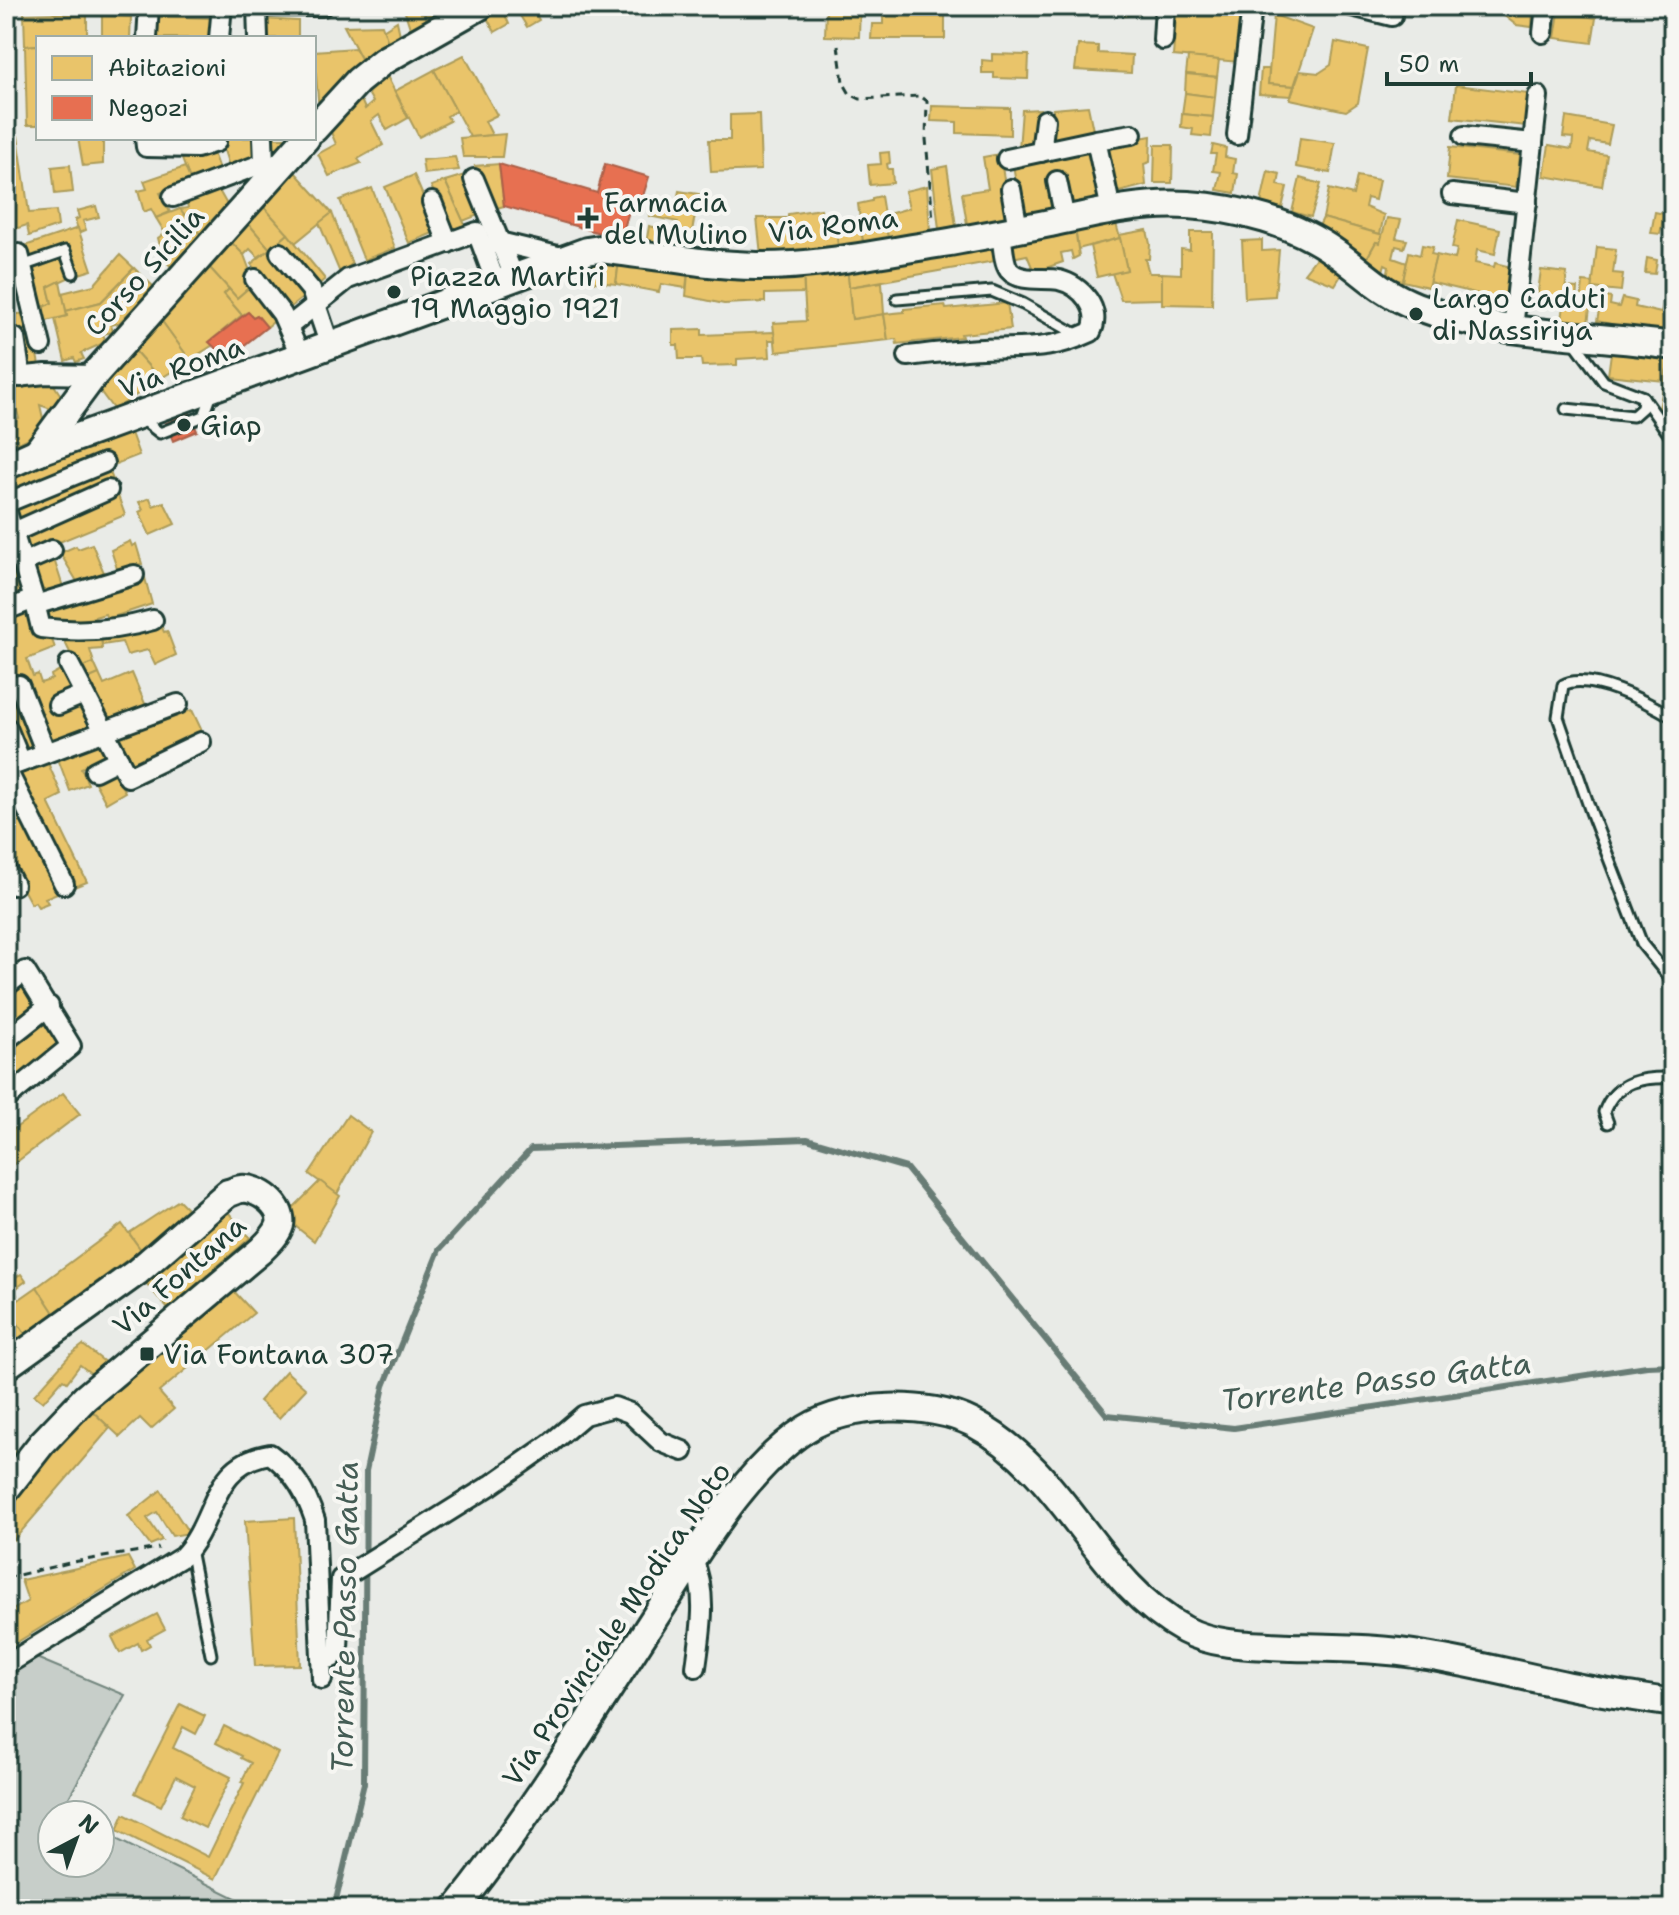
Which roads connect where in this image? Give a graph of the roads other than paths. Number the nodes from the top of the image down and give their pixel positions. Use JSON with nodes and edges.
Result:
{"nodes":[{"id":1,"x":149,"y":6,"type":"edge"},
{"id":2,"x":222,"y":6,"type":"edge"},
{"id":3,"x":258,"y":6,"type":"edge"},
{"id":4,"x":480,"y":6,"type":"edge"},
{"id":5,"x":1165,"y":6,"type":"edge"},
{"id":6,"x":1252,"y":6,"type":"edge"},
{"id":7,"x":1352,"y":6,"type":"edge"},
{"id":8,"x":1546,"y":6,"type":"edge"},
{"id":9,"x":322,"y":7,"type":"edge"},
{"id":10,"x":1392,"y":16,"type":"dead end"},
{"id":11,"x":1543,"y":33,"type":"dead end"},
{"id":12,"x":147,"y":36,"type":"edge"},
{"id":13,"x":219,"y":36,"type":"edge"},
{"id":14,"x":258,"y":36,"type":"edge"},
{"id":15,"x":1163,"y":40,"type":"dead end"},
{"id":16,"x":1538,"y":96,"type":"dead end"},
{"id":17,"x":1045,"y":120,"type":"dead end"},
{"id":18,"x":316,"y":127,"type":"edge"},
{"id":19,"x":1132,"y":134,"type":"dead end"},
{"id":20,"x":1237,"y":135,"type":"dead end"},
{"id":21,"x":1464,"y":136,"type":"dead end"},
{"id":22,"x":145,"y":140,"type":"edge"},
{"id":23,"x":215,"y":140,"type":"edge"},
{"id":24,"x":263,"y":140,"type":"edge"},
{"id":25,"x":304,"y":140,"type":"edge"},
{"id":26,"x":1096,"y":140,"type":"junction"},
{"id":27,"x":1533,"y":143,"type":"junction"},
{"id":28,"x":1041,"y":152,"type":"junction"},
{"id":29,"x":1007,"y":159,"type":"dead end"},
{"id":30,"x":270,"y":168,"type":"junction"},
{"id":31,"x":228,"y":176,"type":"junction"},
{"id":32,"x":474,"y":179,"type":"dead end"},
{"id":33,"x":1057,"y":181,"type":"dead end"},
{"id":34,"x":1011,"y":189,"type":"dead end"},
{"id":35,"x":1452,"y":194,"type":"dead end"},
{"id":36,"x":173,"y":197,"type":"dead end"},
{"id":37,"x":432,"y":202,"type":"dead end"},
{"id":38,"x":1527,"y":203,"type":"junction"},
{"id":39,"x":1111,"y":210,"type":"junction"},
{"id":40,"x":1065,"y":219,"type":"junction"},
{"id":41,"x":1010,"y":231,"type":"junction"},
{"id":42,"x":448,"y":243,"type":"junction"},
{"id":43,"x":491,"y":245,"type":"junction"},
{"id":44,"x":280,"y":253,"type":"dead end"},
{"id":45,"x":6,"y":255,"type":"edge"},
{"id":46,"x":569,"y":259,"type":"junction"},
{"id":47,"x":22,"y":266,"type":"junction"},
{"id":48,"x":73,"y":273,"type":"dead end"},
{"id":49,"x":255,"y":279,"type":"dead end"},
{"id":50,"x":506,"y":283,"type":"junction"},
{"id":51,"x":897,"y":299,"type":"dead end"},
{"id":52,"x":316,"y":305,"type":"junction"},
{"id":53,"x":288,"y":327,"type":"junction"},
{"id":54,"x":1513,"y":329,"type":"junction"},
{"id":55,"x":1569,"y":334,"type":"junction"},
{"id":56,"x":1081,"y":337,"type":"junction"},
{"id":57,"x":15,"y":338,"type":"dead end"},
{"id":58,"x":41,"y":345,"type":"dead end"},
{"id":59,"x":330,"y":346,"type":"junction"},
{"id":60,"x":1673,"y":346,"type":"edge"},
{"id":61,"x":908,"y":356,"type":"dead end"},
{"id":62,"x":301,"y":357,"type":"junction"},
{"id":63,"x":94,"y":375,"type":"junction"},
{"id":64,"x":14,"y":377,"type":"edge"},
{"id":65,"x":1643,"y":397,"type":"junction"},
{"id":66,"x":71,"y":409,"type":"junction"},
{"id":67,"x":1566,"y":409,"type":"dead end"},
{"id":68,"x":94,"y":432,"type":"junction"},
{"id":69,"x":1673,"y":440,"type":"edge"},
{"id":70,"x":37,"y":452,"type":"junction"},
{"id":71,"x":104,"y":463,"type":"dead end"},
{"id":72,"x":6,"y":466,"type":"edge"},
{"id":73,"x":108,"y":490,"type":"dead end"},
{"id":74,"x":6,"y":506,"type":"edge"},
{"id":75,"x":14,"y":532,"type":"junction"},
{"id":76,"x":52,"y":550,"type":"dead end"},
{"id":77,"x":22,"y":563,"type":"junction"},
{"id":78,"x":134,"y":575,"type":"dead end"},
{"id":79,"x":35,"y":602,"type":"junction"},
{"id":80,"x":6,"y":610,"type":"edge"},
{"id":81,"x":153,"y":620,"type":"dead end"},
{"id":82,"x":69,"y":664,"type":"dead end"},
{"id":83,"x":19,"y":685,"type":"dead end"},
{"id":84,"x":84,"y":694,"type":"junction"},
{"id":85,"x":178,"y":704,"type":"dead end"},
{"id":86,"x":58,"y":705,"type":"dead end"},
{"id":87,"x":1673,"y":717,"type":"edge"},
{"id":88,"x":7,"y":728,"type":"edge"},
{"id":89,"x":104,"y":731,"type":"junction"},
{"id":90,"x":201,"y":742,"type":"dead end"},
{"id":91,"x":46,"y":753,"type":"junction"},
{"id":92,"x":119,"y":759,"type":"junction"},
{"id":93,"x":13,"y":765,"type":"edge"},
{"id":94,"x":95,"y":771,"type":"dead end"},
{"id":95,"x":64,"y":884,"type":"dead end"},
{"id":96,"x":1673,"y":982,"type":"edge"},
{"id":97,"x":6,"y":986,"type":"edge"},
{"id":98,"x":49,"y":1006,"type":"junction"},
{"id":99,"x":6,"y":1040,"type":"edge"},
{"id":100,"x":1673,"y":1078,"type":"edge"},
{"id":101,"x":6,"y":1099,"type":"edge"},
{"id":102,"x":1608,"y":1123,"type":"dead end"},
{"id":103,"x":6,"y":1366,"type":"edge"},
{"id":104,"x":683,"y":1451,"type":"dead end"},
{"id":105,"x":6,"y":1489,"type":"edge"},
{"id":106,"x":186,"y":1553,"type":"junction"},
{"id":107,"x":693,"y":1560,"type":"junction"},
{"id":108,"x":211,"y":1655,"type":"dead end"},
{"id":109,"x":6,"y":1665,"type":"edge"},
{"id":110,"x":696,"y":1667,"type":"dead end"},
{"id":111,"x":1673,"y":1703,"type":"edge"},
{"id":112,"x":456,"y":1909,"type":"edge"}],
"edges":[{"from":1,"to":12,"type":"street"},
{"from":2,"to":13,"type":"street"},
{"from":3,"to":9,"type":"street"},
{"from":3,"to":14,"type":"street"},
{"from":4,"to":18,"type":"street"},
{"from":5,"to":15,"type":"street"},
{"from":6,"to":20,"type":"street"},
{"from":7,"to":10,"type":"street"},
{"from":8,"to":11,"type":"street"},
{"from":16,"to":27,"type":"street"},
{"from":17,"to":28,"type":"street"},
{"from":19,"to":26,"type":"street"},
{"from":21,"to":27,"type":"street"},
{"from":22,"to":23,"type":"street"},
{"from":23,"to":31,"type":"street"},
{"from":24,"to":30,"type":"street"},
{"from":25,"to":30,"type":"street","name":"Corso Sicilia"},
{"from":26,"to":28,"type":"street"},
{"from":26,"to":39,"type":"street"},
{"from":27,"to":38,"type":"street"},
{"from":28,"to":29,"type":"street"},
{"from":30,"to":31,"type":"street"},
{"from":30,"to":63,"type":"street","name":"Corso Sicilia"},
{"from":31,"to":36,"type":"street"},
{"from":32,"to":43,"type":"street"},
{"from":33,"to":40,"type":"street"},
{"from":34,"to":41,"type":"street"},
{"from":35,"to":38,"type":"street"},
{"from":37,"to":42,"type":"street"},
{"from":38,"to":54,"type":"street"},
{"from":39,"to":40,"type":"street","name":"Via Roma"},
{"from":39,"to":54,"type":"street","name":"Via Roma"},
{"from":40,"to":41,"type":"street","name":"Via Roma"},
{"from":41,"to":46,"type":"street","name":"Via Roma"},
{"from":41,"to":56,"type":"street"},
{"from":42,"to":43,"type":"street"},
{"from":42,"to":52,"type":"street"},
{"from":43,"to":46,"type":"street"},
{"from":43,"to":50,"type":"street"},
{"from":44,"to":52,"type":"street"},
{"from":45,"to":47,"type":"street"},
{"from":46,"to":50,"type":"street","name":"Via Roma"},
{"from":47,"to":48,"type":"lane"},
{"from":47,"to":58,"type":"street"},
{"from":49,"to":53,"type":"street"},
{"from":50,"to":59,"type":"street","name":"Via Roma"},
{"from":51,"to":56,"type":"lane"},
{"from":52,"to":53,"type":"street"},
{"from":52,"to":59,"type":"street"},
{"from":53,"to":62,"type":"street"},
{"from":54,"to":55,"type":"street","name":"Via Roma"},
{"from":55,"to":60,"type":"street","name":"Via Roma"},
{"from":55,"to":65,"type":"lane"},
{"from":56,"to":61,"type":"street"},
{"from":57,"to":64,"type":"street"},
{"from":59,"to":62,"type":"street","name":"Via Roma"},
{"from":62,"to":68,"type":"street","name":"Via Roma"},
{"from":63,"to":64,"type":"street"},
{"from":63,"to":66,"type":"street","name":"Corso Sicilia"},
{"from":65,"to":67,"type":"lane"},
{"from":65,"to":69,"type":"lane"},
{"from":66,"to":68,"type":"street"},
{"from":66,"to":70,"type":"street","name":"Corso Sicilia"},
{"from":68,"to":70,"type":"street","name":"Via Roma"},
{"from":70,"to":72,"type":"street","name":"Via Roma"},
{"from":71,"to":74,"type":"street"},
{"from":73,"to":75,"type":"street"},
{"from":74,"to":75,"type":"street"},
{"from":75,"to":77,"type":"street"},
{"from":76,"to":77,"type":"street"},
{"from":77,"to":79,"type":"street"},
{"from":78,"to":79,"type":"street"},
{"from":79,"to":80,"type":"street"},
{"from":79,"to":81,"type":"street"},
{"from":82,"to":84,"type":"street"},
{"from":83,"to":91,"type":"street"},
{"from":84,"to":86,"type":"street"},
{"from":84,"to":89,"type":"street"},
{"from":85,"to":89,"type":"street"},
{"from":87,"to":96,"type":"lane"},
{"from":88,"to":93,"type":"street"},
{"from":89,"to":91,"type":"street"},
{"from":89,"to":92,"type":"street"},
{"from":90,"to":92,"type":"street"},
{"from":91,"to":93,"type":"street"},
{"from":92,"to":94,"type":"street"},
{"from":93,"to":95,"type":"street"},
{"from":97,"to":98,"type":"street"},
{"from":98,"to":99,"type":"street"},
{"from":98,"to":101,"type":"street"},
{"from":100,"to":102,"type":"lane"},
{"from":103,"to":105,"type":"street","name":"Via Fontana"},
{"from":104,"to":106,"type":"street"},
{"from":106,"to":108,"type":"lane"},
{"from":106,"to":109,"type":"street"},
{"from":107,"to":110,"type":"street"},
{"from":107,"to":111,"type":"street","name":"Via Provinciale Modica Noto"},
{"from":107,"to":112,"type":"street","name":"Via Provinciale Modica Noto"}]}
